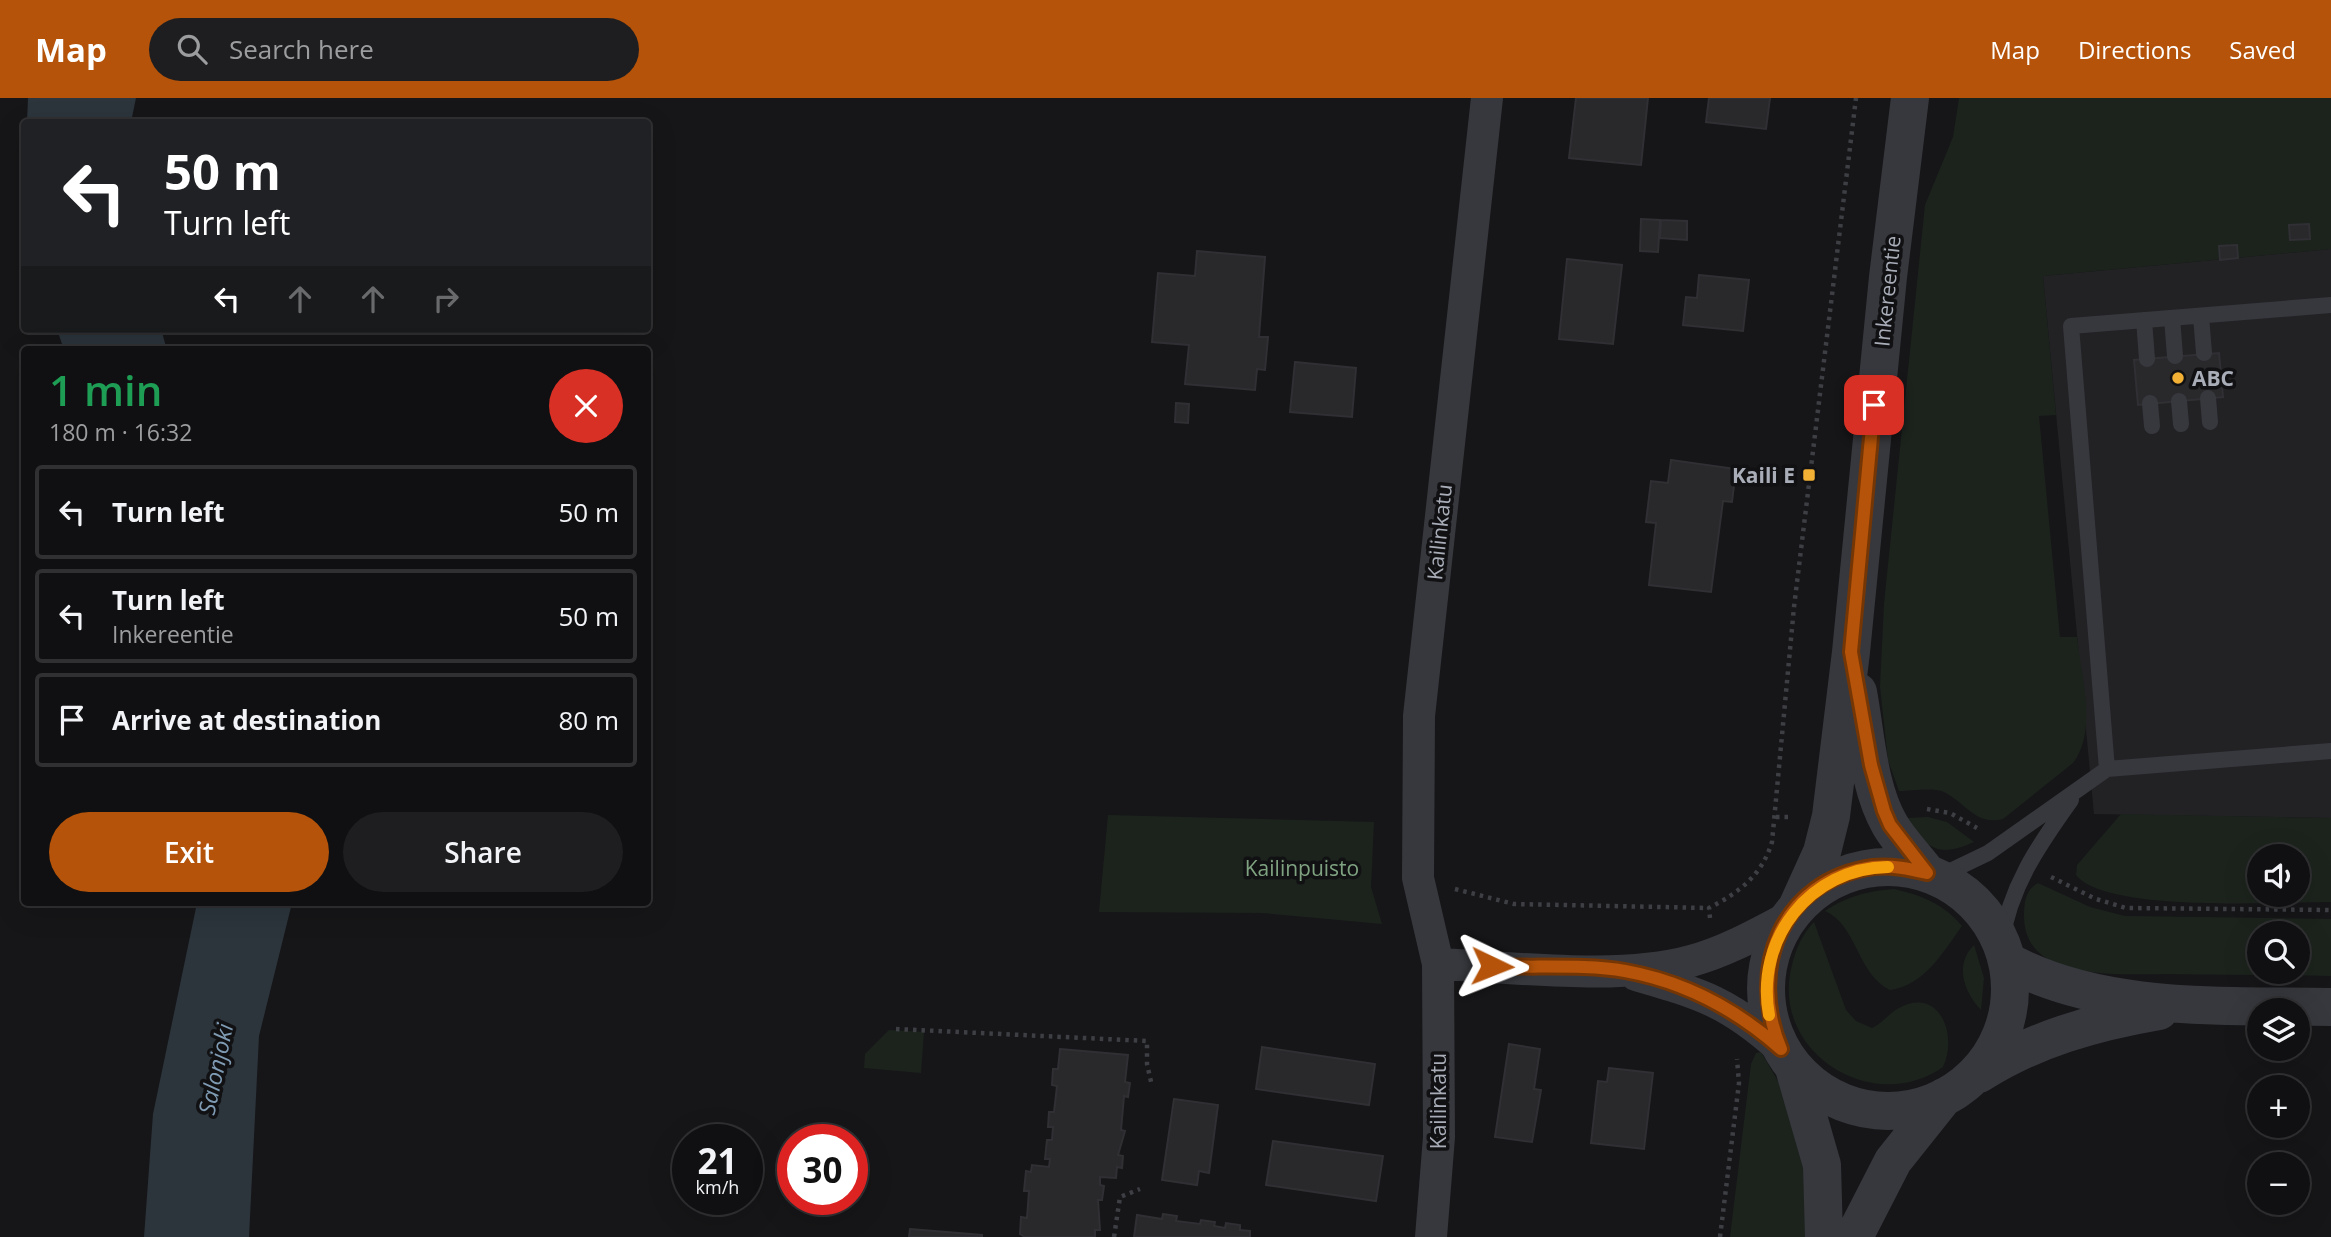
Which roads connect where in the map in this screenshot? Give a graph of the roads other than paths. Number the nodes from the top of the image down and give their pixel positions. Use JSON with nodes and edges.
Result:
{"nodes":[{"id":1,"x":1487,"y":98,"type":"edge"},
{"id":2,"x":1910,"y":98,"type":"edge"},
{"id":3,"x":2331,"y":304,"type":"edge"},
{"id":4,"x":2201,"y":316,"type":"junction"},
{"id":5,"x":2172,"y":318,"type":"junction"},
{"id":6,"x":2144,"y":320,"type":"junction"},
{"id":7,"x":2204,"y":354,"type":"dead end"},
{"id":8,"x":2175,"y":356,"type":"dead end"},
{"id":9,"x":2147,"y":359,"type":"dead end"},
{"id":10,"x":2208,"y":398,"type":"dead end"},
{"id":11,"x":2179,"y":401,"type":"dead end"},
{"id":12,"x":2150,"y":403,"type":"dead end"},
{"id":13,"x":2210,"y":422,"type":"dead end"},
{"id":14,"x":2181,"y":424,"type":"dead end"},
{"id":15,"x":2152,"y":426,"type":"dead end"},
{"id":16,"x":1851,"y":652,"type":"junction"},
{"id":17,"x":2331,"y":751,"type":"edge"},
{"id":18,"x":2107,"y":769,"type":"junction"},
{"id":19,"x":2074,"y":795,"type":"junction"},
{"id":20,"x":1932,"y":875,"type":"junction"},
{"id":21,"x":1794,"y":911,"type":"junction"},
{"id":22,"x":2004,"y":953,"type":"junction"},
{"id":23,"x":1438,"y":964,"type":"junction"},
{"id":24,"x":1625,"y":971,"type":"junction"},
{"id":25,"x":2196,"y":1005,"type":"junction"},
{"id":26,"x":2331,"y":1007,"type":"edge"},
{"id":27,"x":1788,"y":1058,"type":"junction"},
{"id":28,"x":1956,"y":1089,"type":"junction"},
{"id":29,"x":1431,"y":1237,"type":"edge"},
{"id":30,"x":1824,"y":1237,"type":"edge"},
{"id":31,"x":1854,"y":1237,"type":"edge"}],
"edges":[{"from":1,"to":23,"type":"street","name":"Kailinkatu"},
{"from":2,"to":16,"type":"street","name":"Inkereentie"},
{"from":3,"to":4,"type":"lane"},
{"from":4,"to":5,"type":"lane"},
{"from":4,"to":7,"type":"lane"},
{"from":5,"to":6,"type":"lane"},
{"from":5,"to":8,"type":"lane"},
{"from":6,"to":9,"type":"lane"},
{"from":6,"to":18,"type":"lane"},
{"from":10,"to":13,"type":"lane"},
{"from":11,"to":14,"type":"lane"},
{"from":12,"to":15,"type":"lane"},
{"from":16,"to":20,"type":"street","name":"Inkereentie"},
{"from":16,"to":21,"type":"street","name":"Inkereentie"},
{"from":17,"to":18,"type":"lane"},
{"from":18,"to":19,"type":"lane"},
{"from":19,"to":20,"type":"lane"},
{"from":19,"to":22,"type":"lane"},
{"from":20,"to":21,"type":"street"},
{"from":20,"to":22,"type":"street"},
{"from":21,"to":24,"type":"street"},
{"from":21,"to":27,"type":"street"},
{"from":22,"to":25,"type":"street"},
{"from":22,"to":28,"type":"street"},
{"from":23,"to":24,"type":"street"},
{"from":23,"to":29,"type":"street","name":"Kailinkatu"},
{"from":24,"to":27,"type":"street"},
{"from":25,"to":26,"type":"street"},
{"from":25,"to":28,"type":"street"},
{"from":27,"to":28,"type":"street"},
{"from":27,"to":30,"type":"street"},
{"from":28,"to":31,"type":"street"}]}
